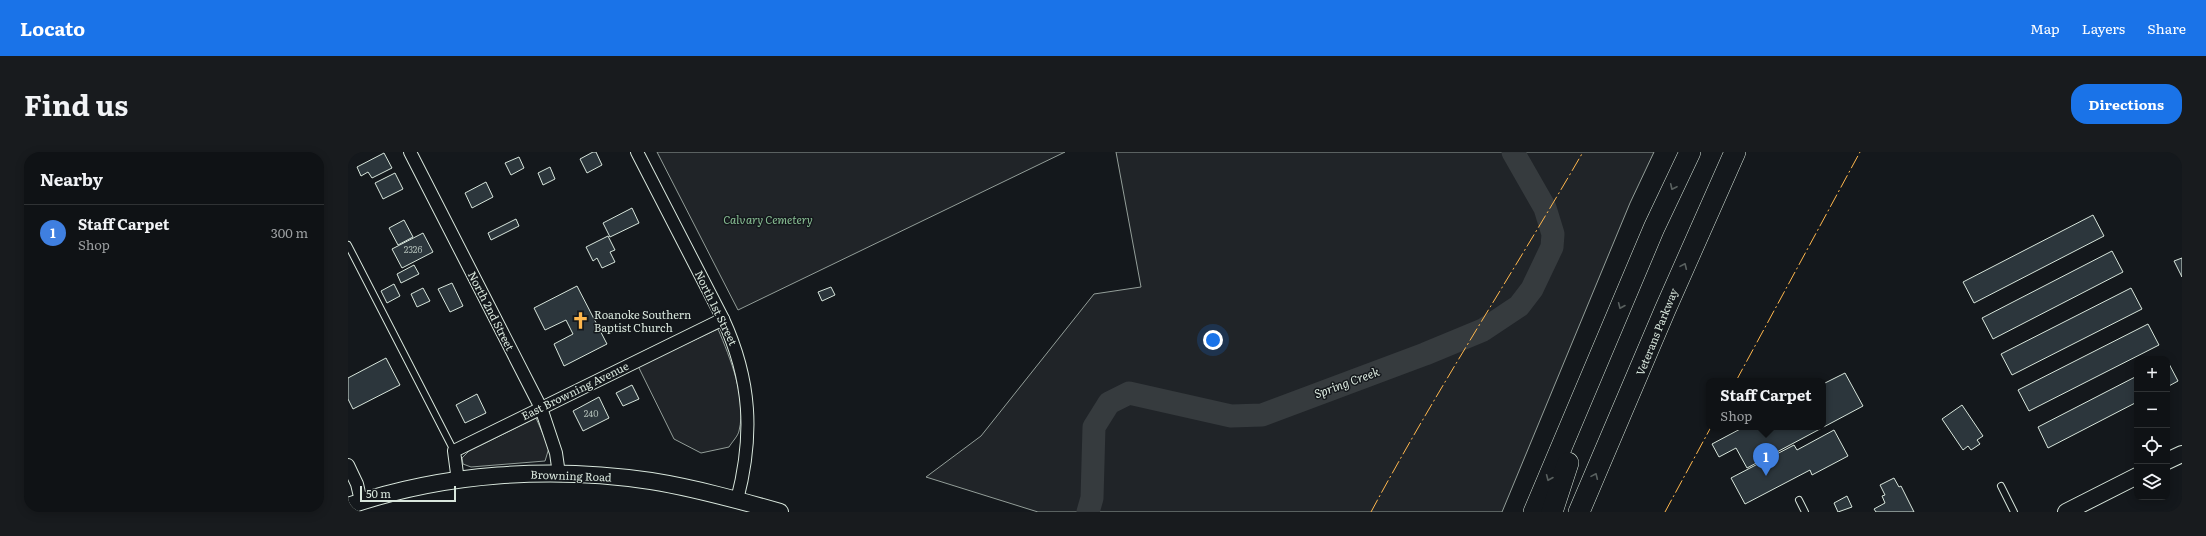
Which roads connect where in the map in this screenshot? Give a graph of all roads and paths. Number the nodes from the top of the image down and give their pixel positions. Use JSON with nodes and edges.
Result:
{"nodes":[{"id":1,"x":410,"y":152,"type":"edge"},
{"id":2,"x":637,"y":152,"type":"edge"},
{"id":3,"x":1690,"y":152,"type":"edge"},
{"id":4,"x":1735,"y":152,"type":"edge"},
{"id":5,"x":348,"y":245,"type":"edge"},
{"id":6,"x":723,"y":319,"type":"junction"},
{"id":7,"x":1584,"y":394,"type":"junction"},
{"id":8,"x":541,"y":408,"type":"junction"},
{"id":9,"x":454,"y":452,"type":"junction"},
{"id":10,"x":2182,"y":454,"type":"edge"},
{"id":11,"x":2170,"y":460,"type":"edge"},
{"id":12,"x":348,"y":465,"type":"edge"},
{"id":13,"x":559,"y":474,"type":"junction"},
{"id":14,"x":2134,"y":478,"type":"edge"},
{"id":15,"x":458,"y":481,"type":"junction"},
{"id":16,"x":2001,"y":486,"type":"dead end"},
{"id":17,"x":737,"y":500,"type":"junction"},
{"id":18,"x":1799,"y":500,"type":"dead end"},
{"id":19,"x":355,"y":503,"type":"edge"},
{"id":20,"x":780,"y":512,"type":"edge"},
{"id":21,"x":1534,"y":512,"type":"edge"},
{"id":22,"x":1552,"y":512,"type":"edge"},
{"id":23,"x":1579,"y":512,"type":"edge"},
{"id":24,"x":1805,"y":512,"type":"edge"},
{"id":25,"x":2014,"y":512,"type":"edge"},
{"id":26,"x":2066,"y":512,"type":"edge"}],
"edges":[{"from":1,"to":8,"type":"street","name":"North 2nd Street"},
{"from":2,"to":6,"type":"street","name":"North 1st Street"},
{"from":3,"to":7,"type":"highway","one_way":true},
{"from":23,"to":4,"type":"highway","name":"Veterans Parkway","one_way":true},
{"from":5,"to":9,"type":"lane"},
{"from":6,"to":8,"type":"street","name":"East Browning Avenue"},
{"from":6,"to":17,"type":"street","name":"North 1st Street"},
{"from":7,"to":21,"type":"highway","one_way":true},
{"from":7,"to":22,"type":"highway"},
{"from":8,"to":9,"type":"street","name":"East Browning Avenue"},
{"from":8,"to":13,"type":"street","name":"North 2nd Street"},
{"from":9,"to":15,"type":"street"},
{"from":10,"to":11,"type":"street"},
{"from":12,"to":19,"type":"street"},
{"from":13,"to":15,"type":"street","name":"Browning Road"},
{"from":13,"to":17,"type":"street","name":"Browning Road"},
{"from":14,"to":26,"type":"street"},
{"from":15,"to":19,"type":"street","name":"Browning Road"},
{"from":16,"to":25,"type":"lane"},
{"from":17,"to":20,"type":"street","name":"Browning Road"},
{"from":18,"to":24,"type":"lane"}]}
